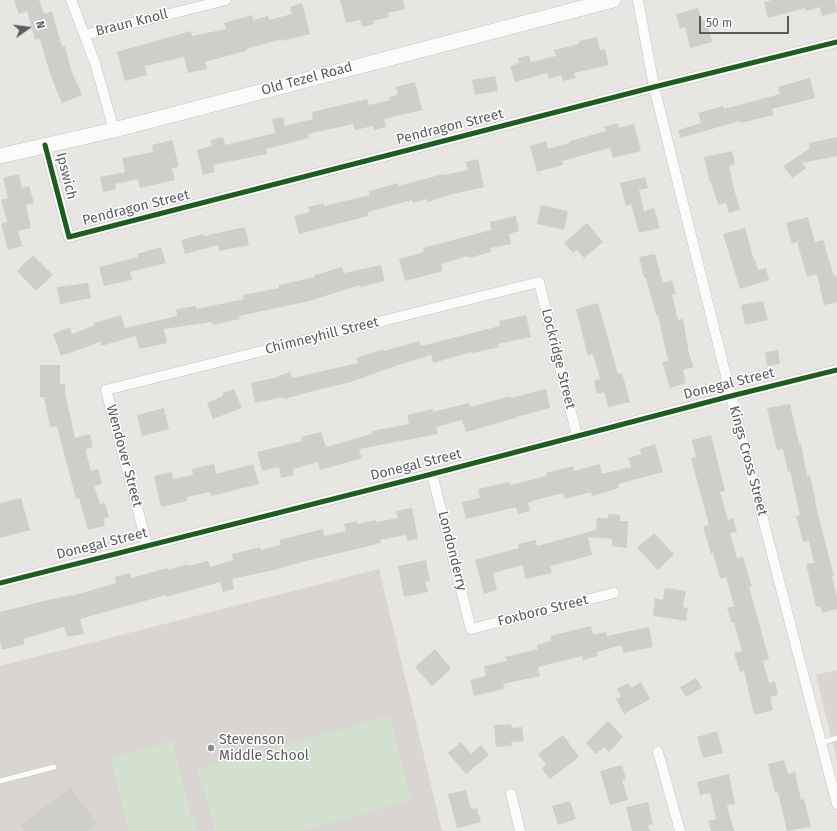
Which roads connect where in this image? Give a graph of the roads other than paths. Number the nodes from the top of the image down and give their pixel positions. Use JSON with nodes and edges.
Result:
{"nodes":[{"id":1,"x":71,"y":0,"type":"edge"},
{"id":2,"x":226,"y":0,"type":"edge"},
{"id":3,"x":613,"y":0,"type":"edge"},
{"id":4,"x":638,"y":0,"type":"edge"},
{"id":5,"x":85,"y":35,"type":"junction"},
{"id":6,"x":837,"y":42,"type":"edge"},
{"id":7,"x":654,"y":87,"type":"junction"},
{"id":8,"x":114,"y":130,"type":"junction"},
{"id":9,"x":45,"y":145,"type":"junction"},
{"id":10,"x":0,"y":156,"type":"edge"},
{"id":11,"x":69,"y":237,"type":"joint"},
{"id":12,"x":539,"y":282,"type":"joint"},
{"id":13,"x":837,"y":370,"type":"edge"},
{"id":14,"x":106,"y":390,"type":"joint"},
{"id":15,"x":730,"y":396,"type":"junction"},
{"id":16,"x":577,"y":436,"type":"junction"},
{"id":17,"x":432,"y":474,"type":"junction"},
{"id":18,"x":147,"y":545,"type":"junction"},
{"id":19,"x":0,"y":583,"type":"edge"},
{"id":20,"x":614,"y":593,"type":"dead end"},
{"id":21,"x":472,"y":629,"type":"joint"},
{"id":22,"x":837,"y":738,"type":"edge"},
{"id":23,"x":821,"y":743,"type":"junction"},
{"id":24,"x":658,"y":752,"type":"dead end"},
{"id":25,"x":54,"y":767,"type":"dead end"},
{"id":26,"x":0,"y":781,"type":"edge"},
{"id":27,"x":511,"y":794,"type":"dead end"},
{"id":28,"x":837,"y":804,"type":"edge"},
{"id":29,"x":520,"y":831,"type":"edge"},
{"id":30,"x":680,"y":831,"type":"edge"}],
"edges":[{"from":1,"to":5,"type":"street"},
{"from":2,"to":5,"type":"street","name":"Braun Knoll"},
{"from":3,"to":8,"type":"street","name":"Old Tezel Road"},
{"from":4,"to":7,"type":"street","name":"Kings Cross Street"},
{"from":5,"to":8,"type":"street"},
{"from":6,"to":7,"type":"street","name":"Pendragon Street"},
{"from":7,"to":11,"type":"street","name":"Pendragon Street"},
{"from":7,"to":15,"type":"street","name":"Kings Cross Street"},
{"from":8,"to":9,"type":"street","name":"Old Tezel Road"},
{"from":9,"to":10,"type":"street","name":"Old Tezel Road"},
{"from":9,"to":11,"type":"street","name":"Ipswich"},
{"from":12,"to":14,"type":"street","name":"Chimneyhill Street"},
{"from":12,"to":16,"type":"street","name":"Lockridge Street"},
{"from":13,"to":15,"type":"street","name":"Donegal Street"},
{"from":14,"to":18,"type":"street","name":"Wendover Street"},
{"from":15,"to":16,"type":"street","name":"Donegal Street"},
{"from":15,"to":23,"type":"street","name":"Kings Cross Street"},
{"from":16,"to":17,"type":"street","name":"Donegal Street"},
{"from":17,"to":18,"type":"street","name":"Donegal Street"},
{"from":17,"to":21,"type":"street","name":"Londonderry"},
{"from":18,"to":19,"type":"street","name":"Donegal Street"},
{"from":20,"to":21,"type":"street","name":"Foxboro Street"},
{"from":22,"to":23,"type":"lane"},
{"from":23,"to":28,"type":"street","name":"Kings Cross Street"},
{"from":24,"to":30,"type":"street"},
{"from":25,"to":26,"type":"lane"},
{"from":27,"to":29,"type":"street"}]}
